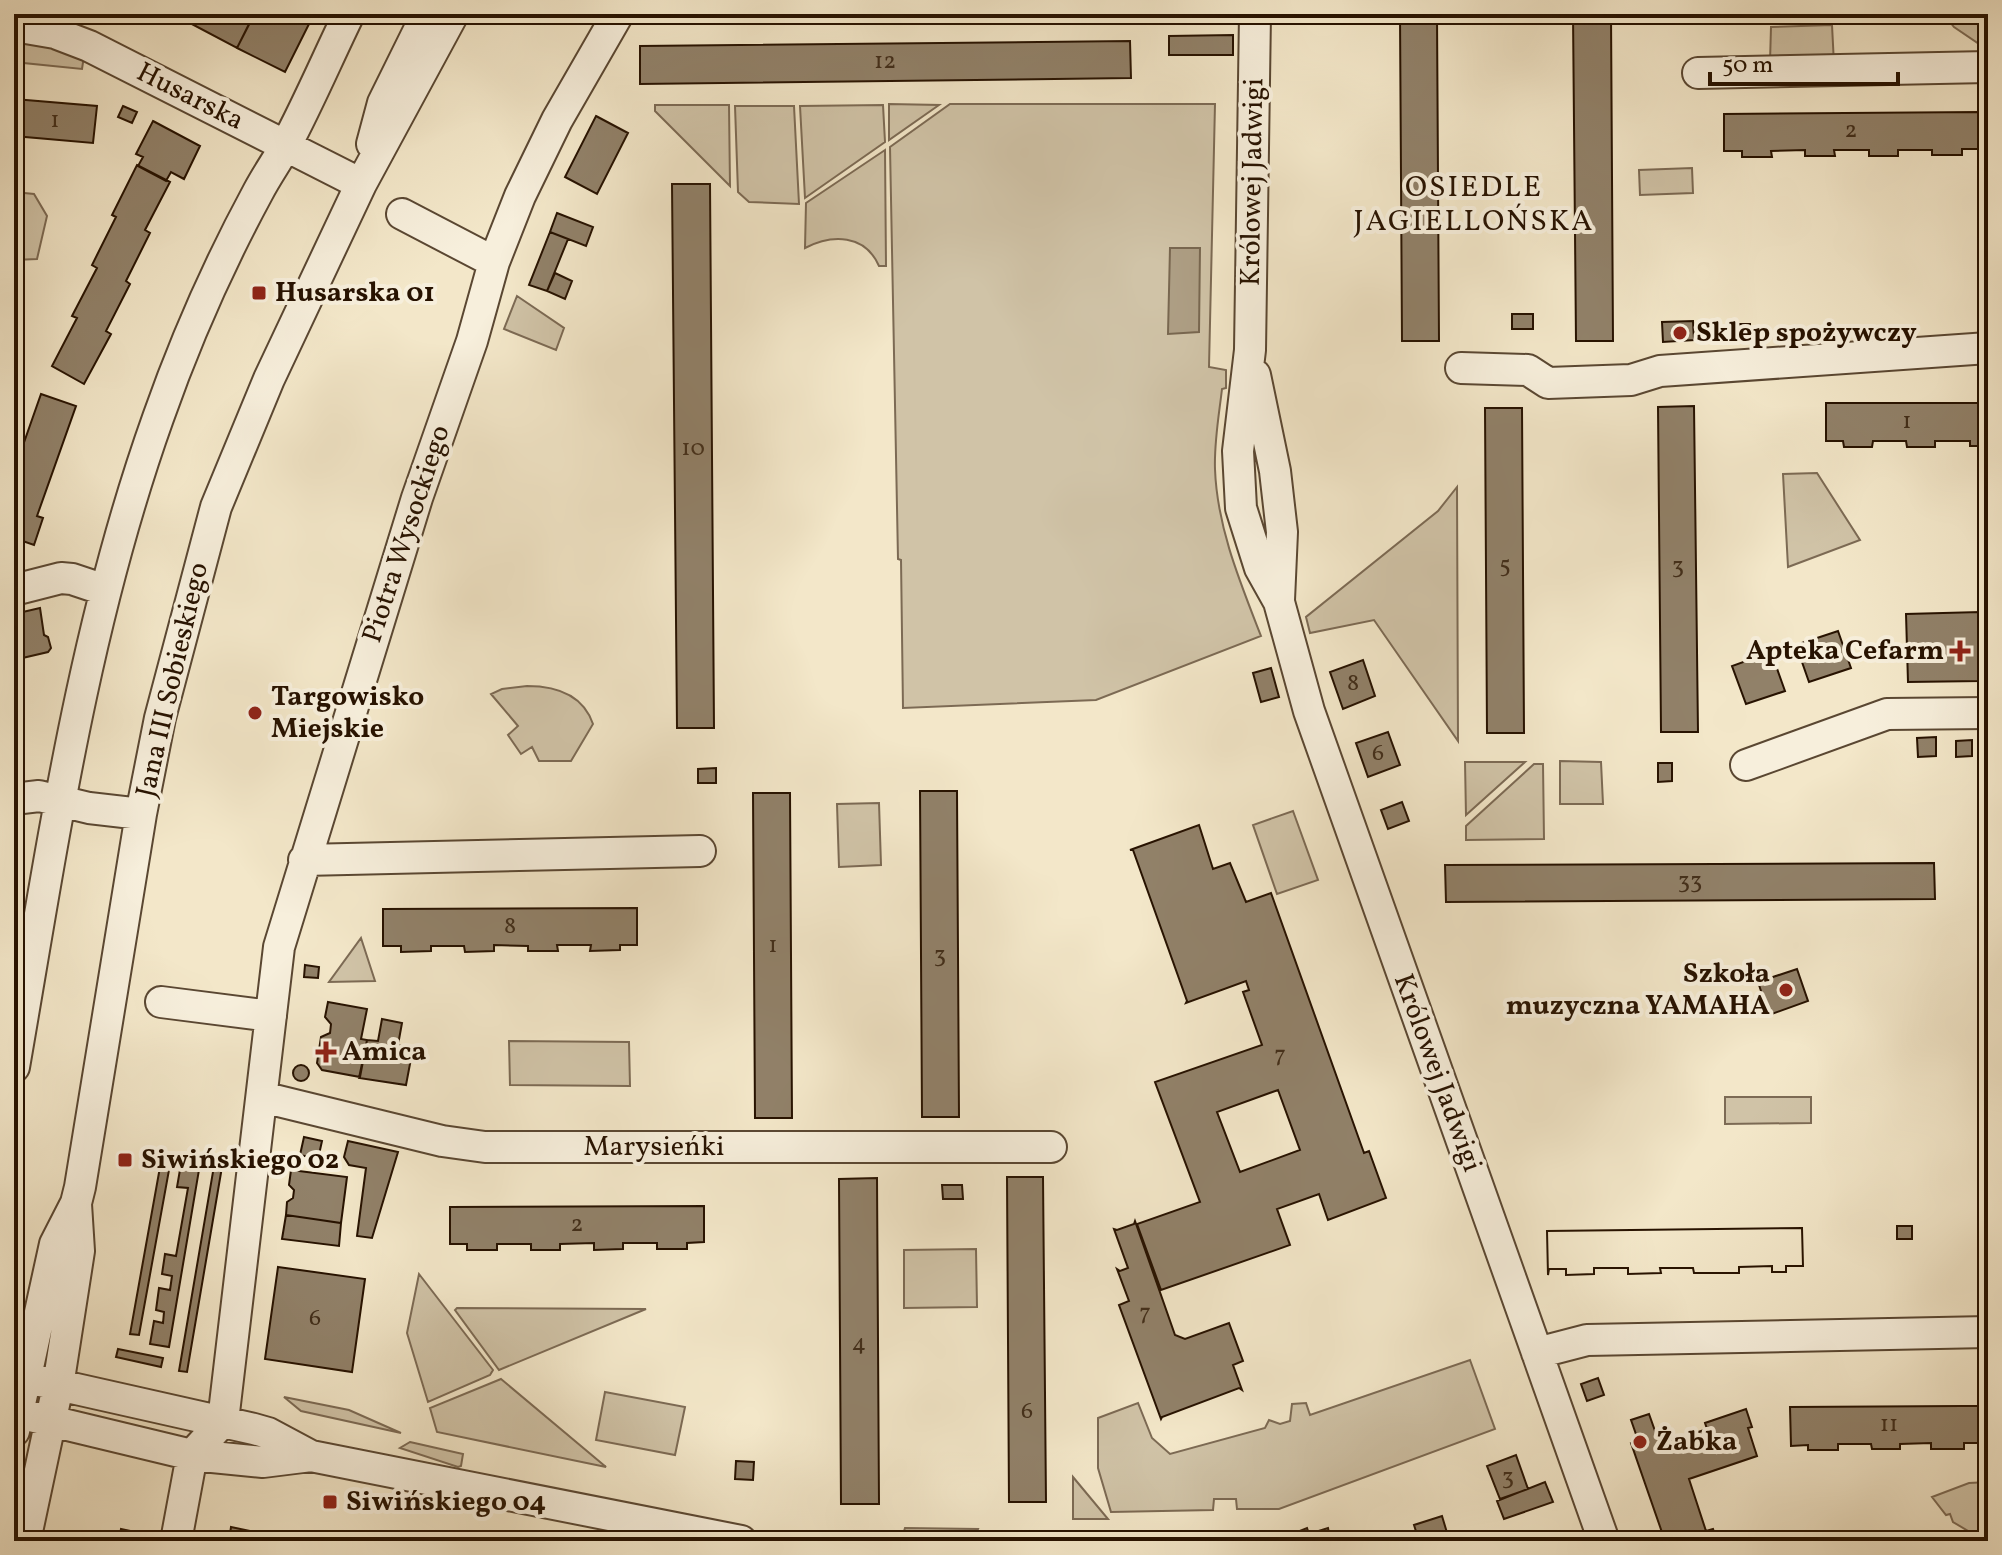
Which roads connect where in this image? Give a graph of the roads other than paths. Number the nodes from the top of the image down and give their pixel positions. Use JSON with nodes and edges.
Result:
{"nodes":[{"id":1,"x":349,"y":14,"type":"edge"},
{"id":2,"x":427,"y":14,"type":"edge"},
{"id":3,"x":453,"y":14,"type":"edge"},
{"id":4,"x":618,"y":14,"type":"edge"},
{"id":5,"x":1255,"y":14,"type":"edge"},
{"id":6,"x":14,"y":26,"type":"edge"},
{"id":7,"x":1988,"y":67,"type":"edge"},
{"id":8,"x":1698,"y":73,"type":"dead end"},
{"id":9,"x":285,"y":145,"type":"junction"},
{"id":10,"x":361,"y":184,"type":"junction"},
{"id":11,"x":402,"y":214,"type":"dead end"},
{"id":12,"x":494,"y":262,"type":"junction"},
{"id":13,"x":1988,"y":348,"type":"edge"},
{"id":14,"x":1461,"y":368,"type":"dead end"},
{"id":15,"x":14,"y":590,"type":"edge"},
{"id":16,"x":105,"y":590,"type":"junction"},
{"id":17,"x":1988,"y":713,"type":"edge"},
{"id":18,"x":1746,"y":765,"type":"dead end"},
{"id":19,"x":14,"y":799,"type":"edge"},
{"id":20,"x":60,"y":801,"type":"junction"},
{"id":21,"x":141,"y":814,"type":"junction"},
{"id":22,"x":700,"y":851,"type":"dead end"},
{"id":23,"x":304,"y":860,"type":"junction"},
{"id":24,"x":161,"y":1002,"type":"dead end"},
{"id":25,"x":271,"y":1016,"type":"junction"},
{"id":26,"x":14,"y":1067,"type":"edge"},
{"id":27,"x":262,"y":1097,"type":"junction"},
{"id":28,"x":1051,"y":1147,"type":"dead end"},
{"id":29,"x":76,"y":1203,"type":"junction"},
{"id":30,"x":1988,"y":1332,"type":"edge"},
{"id":31,"x":1537,"y":1353,"type":"junction"},
{"id":32,"x":20,"y":1377,"type":"edge"},
{"id":33,"x":58,"y":1386,"type":"junction"},
{"id":34,"x":15,"y":1419,"type":"edge"},
{"id":35,"x":49,"y":1421,"type":"junction"},
{"id":36,"x":223,"y":1421,"type":"junction"},
{"id":37,"x":192,"y":1455,"type":"junction"},
{"id":38,"x":311,"y":1456,"type":"junction"},
{"id":39,"x":25,"y":1541,"type":"edge"},
{"id":40,"x":176,"y":1541,"type":"edge"},
{"id":41,"x":741,"y":1541,"type":"edge"},
{"id":42,"x":1604,"y":1541,"type":"edge"}],
"edges":[{"from":1,"to":9,"type":"street"},
{"from":2,"to":10,"type":"street","name":"Jana III Sobieskiego"},
{"from":3,"to":10,"type":"street","name":"Jana III Sobieskiego"},
{"from":4,"to":12,"type":"street","name":"Piotra Wysockiego"},
{"from":5,"to":31,"type":"street","name":"Królowej Jadwigi"},
{"from":6,"to":9,"type":"street","name":"Husarska"},
{"from":7,"to":8,"type":"street"},
{"from":9,"to":10,"type":"street","name":"Husarska"},
{"from":9,"to":16,"type":"street"},
{"from":10,"to":21,"type":"street","name":"Jana III Sobieskiego"},
{"from":11,"to":12,"type":"street"},
{"from":12,"to":23,"type":"street","name":"Piotra Wysockiego"},
{"from":13,"to":14,"type":"street"},
{"from":15,"to":16,"type":"street"},
{"from":16,"to":20,"type":"street"},
{"from":17,"to":18,"type":"street"},
{"from":19,"to":20,"type":"street"},
{"from":20,"to":21,"type":"street"},
{"from":20,"to":26,"type":"street"},
{"from":21,"to":29,"type":"street","name":"Jana III Sobieskiego"},
{"from":22,"to":23,"type":"street"},
{"from":23,"to":25,"type":"street","name":"Piotra Wysockiego"},
{"from":24,"to":25,"type":"street"},
{"from":25,"to":27,"type":"street","name":"Piotra Wysockiego"},
{"from":27,"to":28,"type":"street","name":"Marysieńki"},
{"from":27,"to":36,"type":"street","name":"Piotra Wysockiego"},
{"from":29,"to":32,"type":"street","name":"Jana III Sobieskiego"},
{"from":29,"to":33,"type":"street","name":"Jana III Sobieskiego"},
{"from":30,"to":31,"type":"street"},
{"from":31,"to":42,"type":"street","name":"Królowej Jadwigi"},
{"from":32,"to":33,"type":"street"},
{"from":32,"to":34,"type":"street","name":"Jana III Sobieskiego"},
{"from":33,"to":35,"type":"street","name":"Jana III Sobieskiego"},
{"from":33,"to":36,"type":"street"},
{"from":34,"to":35,"type":"street"},
{"from":35,"to":37,"type":"street"},
{"from":35,"to":39,"type":"street","name":"Jana III Sobieskiego"},
{"from":36,"to":37,"type":"street"},
{"from":36,"to":38,"type":"street"},
{"from":37,"to":38,"type":"street"},
{"from":37,"to":40,"type":"street"},
{"from":38,"to":41,"type":"street"}]}
